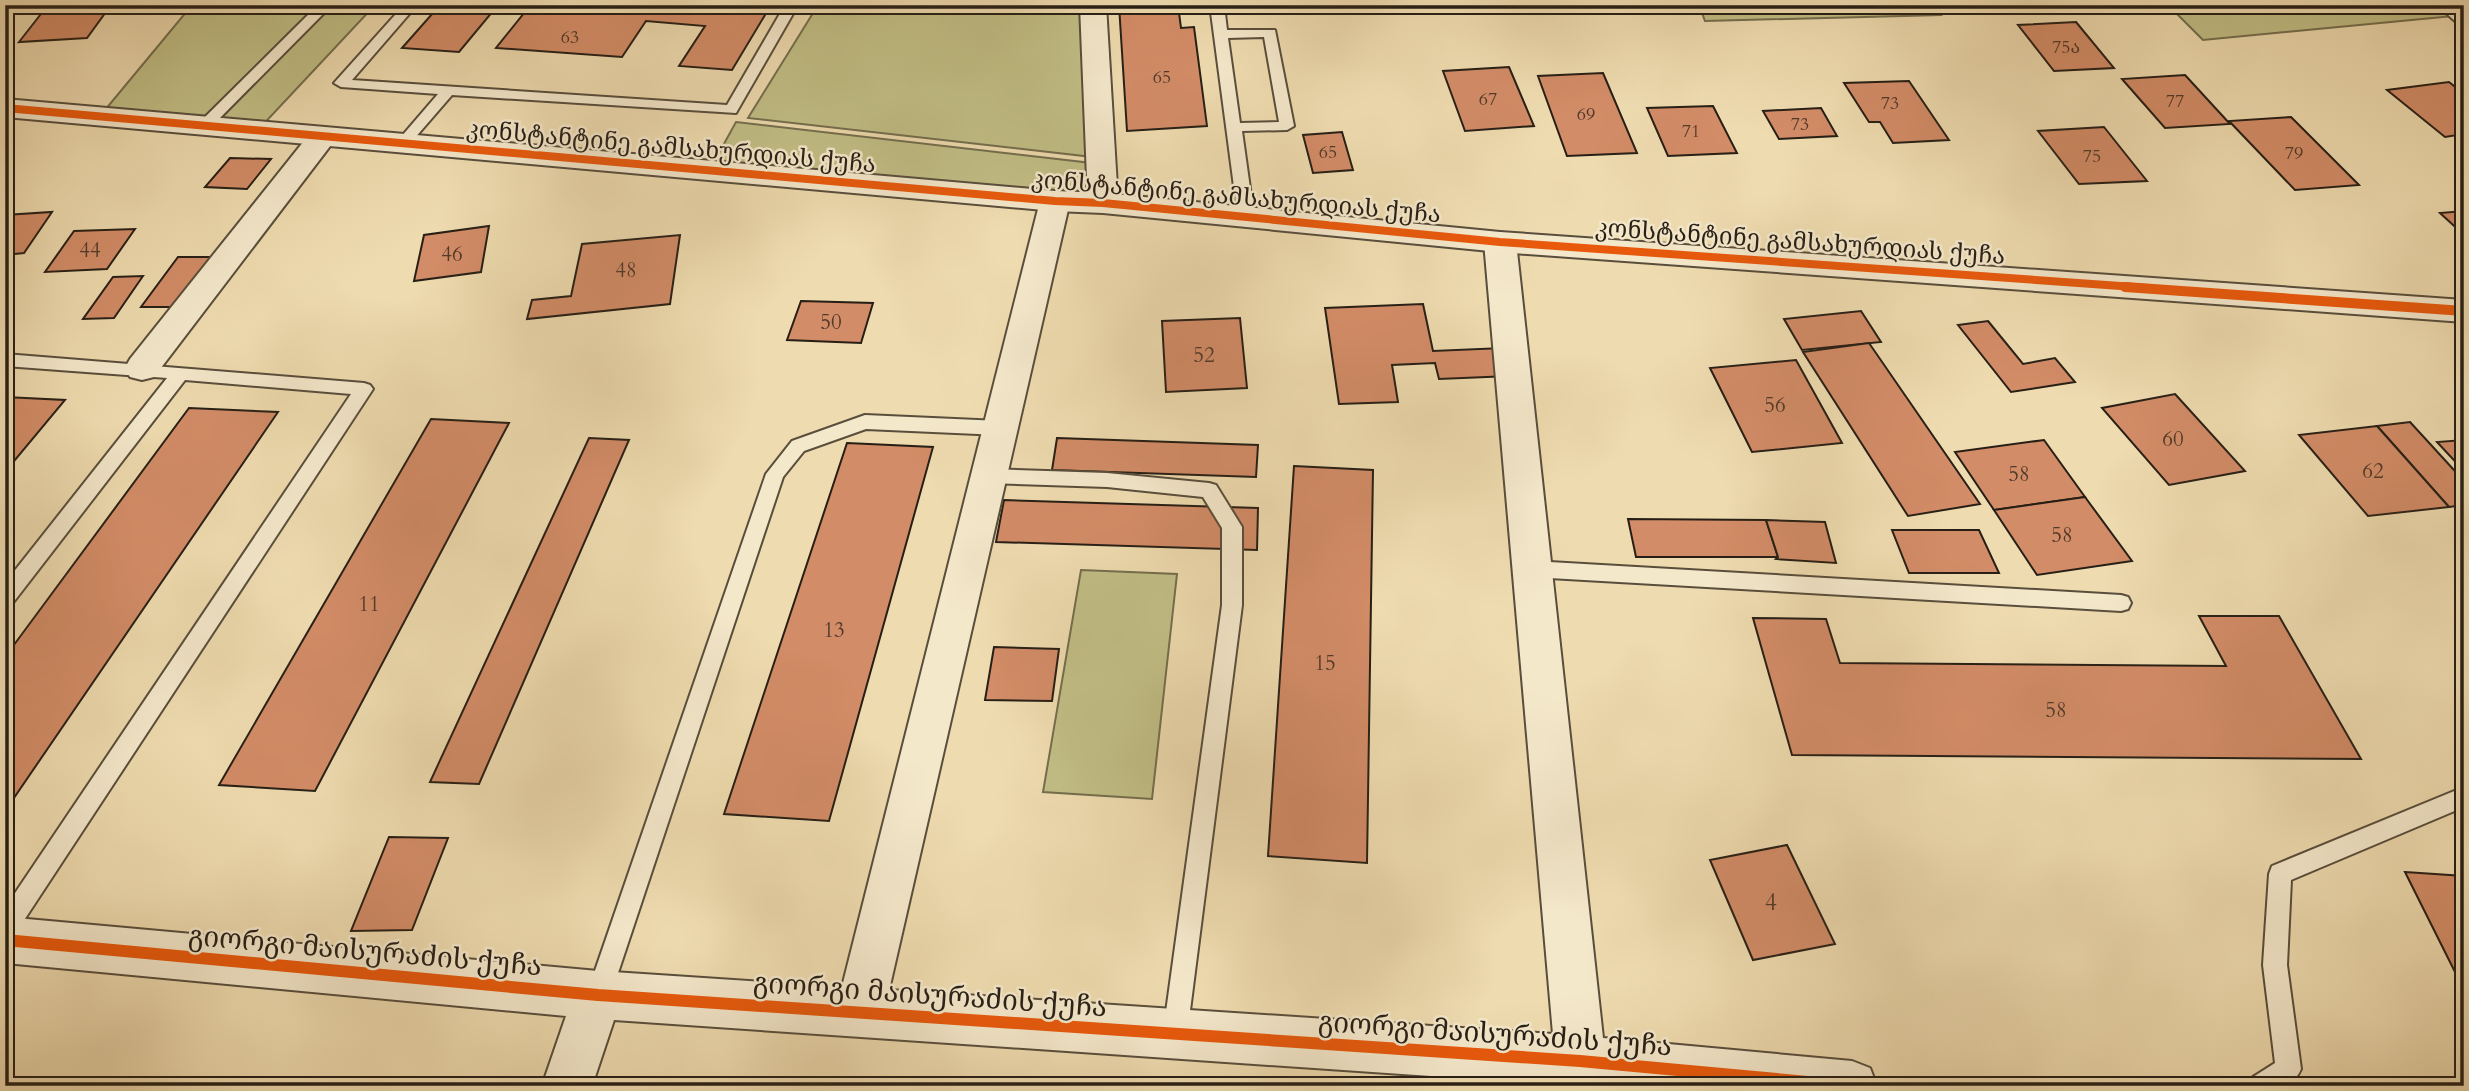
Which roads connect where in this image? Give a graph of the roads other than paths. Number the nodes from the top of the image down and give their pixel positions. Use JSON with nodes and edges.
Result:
{"nodes":[{"id":1,"x":326,"y":5,"type":"edge"},
{"id":2,"x":411,"y":5,"type":"edge"},
{"id":3,"x":792,"y":5,"type":"edge"},
{"id":4,"x":1093,"y":5,"type":"edge"},
{"id":5,"x":1217,"y":5,"type":"edge"},
{"id":6,"x":2450,"y":5,"type":"edge"},
{"id":7,"x":2464,"y":15,"type":"edge"},
{"id":8,"x":1221,"y":34,"type":"junction"},
{"id":9,"x":448,"y":91,"type":"junction"},
{"id":10,"x":5,"y":108,"type":"edge"},
{"id":11,"x":205,"y":125,"type":"junction"},
{"id":12,"x":1234,"y":127,"type":"junction"},
{"id":13,"x":322,"y":137,"type":"junction"},
{"id":14,"x":402,"y":144,"type":"junction"},
{"id":15,"x":1055,"y":201,"type":"junction"},
{"id":16,"x":1103,"y":203,"type":"junction"},
{"id":17,"x":1245,"y":217,"type":"junction"},
{"id":18,"x":1500,"y":242,"type":"junction"},
{"id":19,"x":2464,"y":311,"type":"edge"},
{"id":20,"x":5,"y":360,"type":"edge"},
{"id":21,"x":142,"y":368,"type":"junction"},
{"id":22,"x":181,"y":373,"type":"junction"},
{"id":23,"x":1000,"y":428,"type":"junction"},
{"id":24,"x":988,"y":476,"type":"junction"},
{"id":25,"x":1532,"y":569,"type":"junction"},
{"id":26,"x":5,"y":598,"type":"edge"},
{"id":27,"x":2121,"y":603,"type":"dead end"},
{"id":28,"x":2464,"y":797,"type":"edge"},
{"id":29,"x":5,"y":929,"type":"edge"},
{"id":30,"x":5,"y":940,"type":"edge"},
{"id":31,"x":598,"y":995,"type":"junction"},
{"id":32,"x":860,"y":1012,"type":"junction"},
{"id":33,"x":1175,"y":1035,"type":"junction"},
{"id":34,"x":1580,"y":1061,"type":"junction"},
{"id":35,"x":567,"y":1086,"type":"edge"},
{"id":36,"x":1852,"y":1086,"type":"edge"},
{"id":37,"x":2262,"y":1086,"type":"edge"}],
"edges":[{"from":1,"to":11,"type":"lane"},
{"from":2,"to":9,"type":"lane"},
{"from":3,"to":9,"type":"lane"},
{"from":4,"to":16,"type":"street"},
{"from":5,"to":8,"type":"lane"},
{"from":6,"to":7,"type":"street"},
{"from":8,"to":12,"type":"lane"},
{"from":8,"to":12,"type":"lane"},
{"from":9,"to":14,"type":"lane"},
{"from":10,"to":11,"type":"street","name":"კონსტანტინე გამსახურდიას ქუჩა"},
{"from":11,"to":13,"type":"street","name":"კონსტანტინე გამსახურდიას ქუჩა"},
{"from":12,"to":17,"type":"lane"},
{"from":13,"to":14,"type":"street","name":"კონსტანტინე გამსახურდიას ქუჩა"},
{"from":13,"to":21,"type":"street"},
{"from":14,"to":15,"type":"street","name":"კონსტანტინე გამსახურდიას ქუჩა"},
{"from":15,"to":16,"type":"street","name":"კონსტანტინე გამსახურდიას ქუჩა"},
{"from":15,"to":23,"type":"street"},
{"from":16,"to":17,"type":"street","name":"კონსტანტინე გამსახურდიას ქუჩა"},
{"from":17,"to":18,"type":"street","name":"კონსტანტინე გამსახურდიას ქუჩა"},
{"from":18,"to":19,"type":"street","name":"კონსტანტინე გამსახურდიას ქუჩა"},
{"from":18,"to":25,"type":"street"},
{"from":20,"to":21,"type":"lane"},
{"from":21,"to":22,"type":"lane"},
{"from":22,"to":26,"type":"lane"},
{"from":22,"to":29,"type":"lane"},
{"from":23,"to":24,"type":"street"},
{"from":23,"to":31,"type":"lane"},
{"from":24,"to":32,"type":"street"},
{"from":24,"to":33,"type":"lane"},
{"from":25,"to":27,"type":"lane"},
{"from":25,"to":34,"type":"street"},
{"from":28,"to":37,"type":"lane"},
{"from":30,"to":31,"type":"street","name":"გიორგი მაისურაძის ქუჩა"},
{"from":31,"to":32,"type":"street","name":"გიორგი მაისურაძის ქუჩა"},
{"from":31,"to":35,"type":"street"},
{"from":32,"to":33,"type":"street","name":"გიორგი მაისურაძის ქუჩა"},
{"from":33,"to":34,"type":"street","name":"გიორგი მაისურაძის ქუჩა"},
{"from":34,"to":36,"type":"street","name":"გიორგი მაისურაძის ქუჩა"}]}
